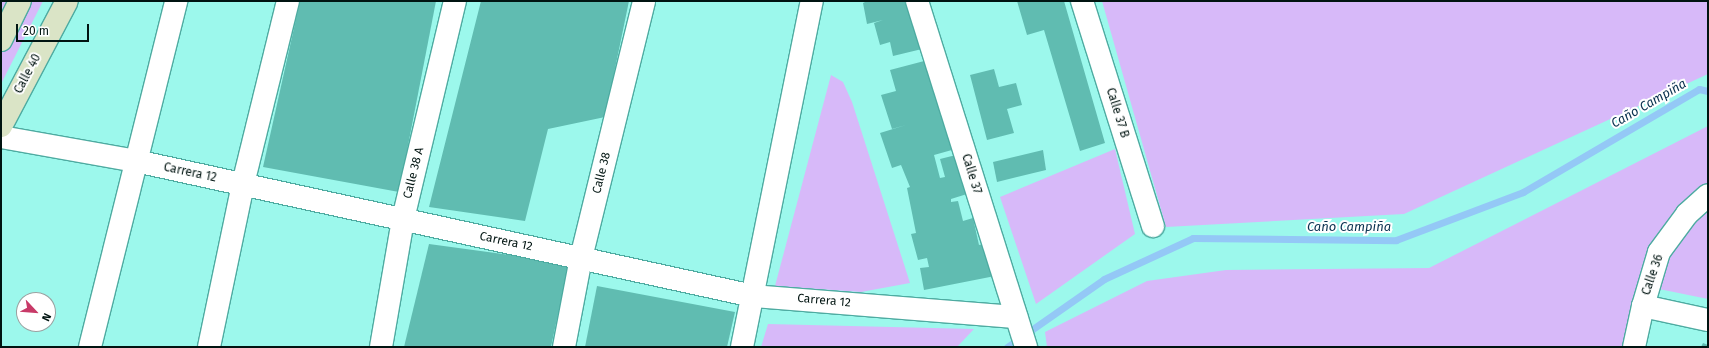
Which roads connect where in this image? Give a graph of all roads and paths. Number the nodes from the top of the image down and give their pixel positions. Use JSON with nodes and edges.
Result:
{"nodes":[{"id":1,"x":20,"y":1,"type":"edge"},
{"id":2,"x":67,"y":1,"type":"edge"},
{"id":3,"x":176,"y":1,"type":"edge"},
{"id":4,"x":288,"y":1,"type":"edge"},
{"id":5,"x":455,"y":1,"type":"edge"},
{"id":6,"x":644,"y":1,"type":"edge"},
{"id":7,"x":812,"y":1,"type":"edge"},
{"id":8,"x":917,"y":1,"type":"edge"},
{"id":9,"x":1082,"y":1,"type":"edge"},
{"id":10,"x":1,"y":40,"type":"edge"},
{"id":11,"x":1,"y":126,"type":"edge"},
{"id":12,"x":1,"y":137,"type":"edge"},
{"id":13,"x":136,"y":161,"type":"junction"},
{"id":14,"x":243,"y":184,"type":"junction"},
{"id":15,"x":1708,"y":195,"type":"edge"},
{"id":16,"x":403,"y":219,"type":"junction"},
{"id":17,"x":1152,"y":226,"type":"dead end"},
{"id":18,"x":581,"y":258,"type":"junction"},
{"id":19,"x":753,"y":296,"type":"junction"},
{"id":20,"x":1642,"y":306,"type":"junction"},
{"id":21,"x":1708,"y":320,"type":"edge"},
{"id":22,"x":1017,"y":322,"type":"junction"},
{"id":23,"x":90,"y":347,"type":"edge"},
{"id":24,"x":209,"y":347,"type":"edge"},
{"id":25,"x":381,"y":347,"type":"edge"},
{"id":26,"x":564,"y":347,"type":"edge"},
{"id":27,"x":742,"y":347,"type":"edge"},
{"id":28,"x":1026,"y":347,"type":"edge"},
{"id":29,"x":1634,"y":347,"type":"edge"}],
"edges":[{"from":1,"to":10,"type":"main road"},
{"from":2,"to":11,"type":"main road","name":"Calle 40"},
{"from":3,"to":13,"type":"street"},
{"from":4,"to":14,"type":"street"},
{"from":5,"to":16,"type":"street","name":"Calle 38 A"},
{"from":6,"to":18,"type":"street","name":"Calle 38"},
{"from":7,"to":19,"type":"street"},
{"from":8,"to":22,"type":"street","name":"Calle 37"},
{"from":9,"to":17,"type":"street","name":"Calle 37 B"},
{"from":12,"to":13,"type":"street","name":"Carrera 12"},
{"from":13,"to":14,"type":"street","name":"Carrera 12"},
{"from":13,"to":23,"type":"street"},
{"from":14,"to":16,"type":"street","name":"Carrera 12"},
{"from":14,"to":24,"type":"street"},
{"from":15,"to":20,"type":"street","name":"Calle 36"},
{"from":16,"to":18,"type":"street","name":"Carrera 12"},
{"from":16,"to":25,"type":"street","name":"Calle 38 A"},
{"from":18,"to":19,"type":"street","name":"Carrera 12"},
{"from":18,"to":26,"type":"street","name":"Calle 38"},
{"from":19,"to":22,"type":"street","name":"Carrera 12"},
{"from":19,"to":27,"type":"street"},
{"from":20,"to":21,"type":"street"},
{"from":20,"to":29,"type":"street","name":"Calle 36"},
{"from":22,"to":28,"type":"street","name":"Calle 37"}]}
